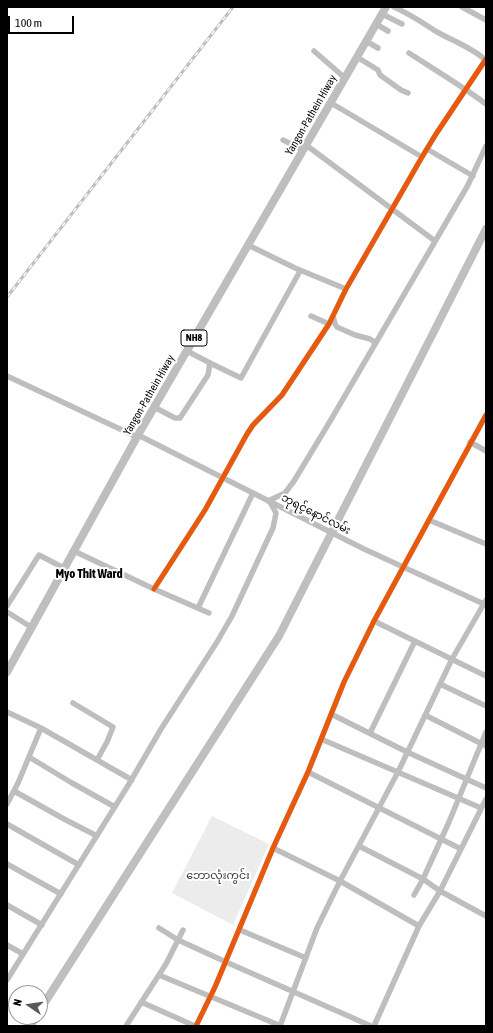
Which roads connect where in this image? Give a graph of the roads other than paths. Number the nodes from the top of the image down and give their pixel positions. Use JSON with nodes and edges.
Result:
{"nodes":[{"id":1,"x":394,"y":7,"type":"edge"},
{"id":2,"x":462,"y":7,"type":"edge"},
{"id":3,"x":384,"y":10,"type":"edge"},
{"id":4,"x":486,"y":20,"type":"edge"},
{"id":5,"x":376,"y":24,"type":"junction"},
{"id":6,"x":402,"y":24,"type":"dead end"},
{"id":7,"x":388,"y":31,"type":"dead end"},
{"id":8,"x":366,"y":41,"type":"junction"},
{"id":9,"x":378,"y":48,"type":"dead end"},
{"id":10,"x":314,"y":51,"type":"dead end"},
{"id":11,"x":409,"y":53,"type":"dead end"},
{"id":12,"x":357,"y":57,"type":"junction"},
{"id":13,"x":486,"y":60,"type":"edge"},
{"id":14,"x":345,"y":78,"type":"junction"},
{"id":15,"x":466,"y":89,"type":"junction"},
{"id":16,"x":408,"y":93,"type":"dead end"},
{"id":17,"x":331,"y":103,"type":"junction"},
{"id":18,"x":486,"y":104,"type":"edge"},
{"id":19,"x":283,"y":140,"type":"dead end"},
{"id":20,"x":486,"y":146,"type":"edge"},
{"id":21,"x":305,"y":148,"type":"junction"},
{"id":22,"x":427,"y":150,"type":"junction"},
{"id":23,"x":422,"y":158,"type":"junction"},
{"id":24,"x":473,"y":176,"type":"junction"},
{"id":25,"x":392,"y":209,"type":"junction"},
{"id":26,"x":435,"y":241,"type":"junction"},
{"id":27,"x":248,"y":245,"type":"junction"},
{"id":28,"x":300,"y":271,"type":"junction"},
{"id":29,"x":346,"y":289,"type":"junction"},
{"id":30,"x":311,"y":316,"type":"dead end"},
{"id":31,"x":332,"y":316,"type":"junction"},
{"id":32,"x":329,"y":324,"type":"junction"},
{"id":33,"x":376,"y":343,"type":"junction"},
{"id":34,"x":187,"y":351,"type":"junction"},
{"id":35,"x":210,"y":363,"type":"junction"},
{"id":36,"x":7,"y":376,"type":"edge"},
{"id":37,"x":154,"y":407,"type":"junction"},
{"id":38,"x":486,"y":415,"type":"edge"},
{"id":39,"x":138,"y":436,"type":"junction"},
{"id":40,"x":470,"y":442,"type":"junction"},
{"id":41,"x":486,"y":451,"type":"edge"},
{"id":42,"x":223,"y":477,"type":"junction"},
{"id":43,"x":253,"y":493,"type":"junction"},
{"id":44,"x":270,"y":502,"type":"junction"},
{"id":45,"x":429,"y":520,"type":"junction"},
{"id":46,"x":486,"y":544,"type":"edge"},
{"id":47,"x":74,"y":551,"type":"junction"},
{"id":48,"x":403,"y":567,"type":"junction"},
{"id":49,"x":64,"y":568,"type":"junction"},
{"id":50,"x":154,"y":589,"type":"junction"},
{"id":51,"x":485,"y":603,"type":"edge"},
{"id":52,"x":7,"y":606,"type":"edge"},
{"id":53,"x":198,"y":608,"type":"junction"},
{"id":54,"x":7,"y":612,"type":"edge"},
{"id":55,"x":209,"y":613,"type":"dead end"},
{"id":56,"x":374,"y":621,"type":"junction"},
{"id":57,"x":31,"y":627,"type":"junction"},
{"id":58,"x":415,"y":641,"type":"junction"},
{"id":59,"x":452,"y":660,"type":"junction"},
{"id":60,"x":7,"y":672,"type":"edge"},
{"id":61,"x":486,"y":676,"type":"edge"},
{"id":62,"x":440,"y":684,"type":"junction"},
{"id":63,"x":73,"y":703,"type":"dead end"},
{"id":64,"x":486,"y":706,"type":"edge"},
{"id":65,"x":7,"y":712,"type":"edge"},
{"id":66,"x":331,"y":714,"type":"junction"},
{"id":67,"x":425,"y":715,"type":"junction"},
{"id":68,"x":41,"y":728,"type":"junction"},
{"id":69,"x":486,"y":732,"type":"edge"},
{"id":70,"x":370,"y":733,"type":"junction"},
{"id":71,"x":321,"y":739,"type":"junction"},
{"id":72,"x":483,"y":744,"type":"edge"},
{"id":73,"x":407,"y":752,"type":"junction"},
{"id":74,"x":29,"y":757,"type":"junction"},
{"id":75,"x":97,"y":760,"type":"junction"},
{"id":76,"x":308,"y":772,"type":"junction"},
{"id":77,"x":398,"y":772,"type":"junction"},
{"id":78,"x":466,"y":779,"type":"junction"},
{"id":79,"x":132,"y":780,"type":"junction"},
{"id":80,"x":486,"y":788,"type":"edge"},
{"id":81,"x":14,"y":791,"type":"junction"},
{"id":82,"x":458,"y":798,"type":"junction"},
{"id":83,"x":486,"y":799,"type":"edge"},
{"id":84,"x":7,"y":804,"type":"edge"},
{"id":85,"x":115,"y":807,"type":"junction"},
{"id":86,"x":481,"y":808,"type":"junction"},
{"id":87,"x":379,"y":809,"type":"junction"},
{"id":88,"x":7,"y":824,"type":"edge"},
{"id":89,"x":97,"y":836,"type":"junction"},
{"id":90,"x":441,"y":839,"type":"junction"},
{"id":91,"x":359,"y":846,"type":"junction"},
{"id":92,"x":273,"y":848,"type":"junction"},
{"id":93,"x":460,"y":848,"type":"junction"},
{"id":94,"x":7,"y":864,"type":"edge"},
{"id":95,"x":79,"y":865,"type":"junction"},
{"id":96,"x":423,"y":880,"type":"junction"},
{"id":97,"x":340,"y":881,"type":"junction"},
{"id":98,"x":440,"y":891,"type":"junction"},
{"id":99,"x":61,"y":894,"type":"junction"},
{"id":100,"x":414,"y":895,"type":"dead end"},
{"id":101,"x":7,"y":905,"type":"edge"},
{"id":102,"x":486,"y":916,"type":"edge"},
{"id":103,"x":42,"y":925,"type":"junction"},
{"id":104,"x":420,"y":926,"type":"junction"},
{"id":105,"x":159,"y":928,"type":"dead end"},
{"id":106,"x":183,"y":930,"type":"dead end"},
{"id":107,"x":240,"y":930,"type":"junction"},
{"id":108,"x":178,"y":940,"type":"junction"},
{"id":109,"x":7,"y":945,"type":"edge"},
{"id":110,"x":23,"y":954,"type":"junction"},
{"id":111,"x":306,"y":958,"type":"junction"},
{"id":112,"x":226,"y":962,"type":"junction"},
{"id":113,"x":158,"y":975,"type":"junction"},
{"id":114,"x":7,"y":980,"type":"edge"},
{"id":115,"x":292,"y":991,"type":"junction"},
{"id":116,"x":210,"y":997,"type":"junction"},
{"id":117,"x":141,"y":1002,"type":"junction"},
{"id":118,"x":126,"y":1026,"type":"edge"},
{"id":119,"x":196,"y":1026,"type":"edge"},
{"id":120,"x":280,"y":1026,"type":"edge"},
{"id":121,"x":372,"y":1026,"type":"edge"}],
"edges":[{"from":1,"to":13,"type":"street"},
{"from":2,"to":4,"type":"street"},
{"from":3,"to":5,"type":"highway","name":"Yangon-Pathein Hiway","number":"NH8"},
{"from":3,"to":6,"type":"street"},
{"from":5,"to":7,"type":"street"},
{"from":5,"to":8,"type":"highway","name":"Yangon-Pathein Hiway","number":"NH8"},
{"from":8,"to":9,"type":"street"},
{"from":8,"to":12,"type":"highway","name":"Yangon-Pathein Hiway","number":"NH8"},
{"from":10,"to":14,"type":"street"},
{"from":11,"to":15,"type":"street"},
{"from":12,"to":14,"type":"highway","name":"Yangon-Pathein Hiway","number":"NH8"},
{"from":12,"to":16,"type":"street"},
{"from":13,"to":15,"type":"street"},
{"from":14,"to":17,"type":"highway","name":"Yangon-Pathein Hiway","number":"NH8"},
{"from":15,"to":18,"type":"street"},
{"from":15,"to":22,"type":"street"},
{"from":17,"to":21,"type":"highway","name":"Yangon-Pathein Hiway","number":"NH8"},
{"from":17,"to":23,"type":"street"},
{"from":19,"to":21,"type":"street"},
{"from":20,"to":24,"type":"street"},
{"from":21,"to":25,"type":"street"},
{"from":21,"to":27,"type":"highway","name":"Yangon-Pathein Hiway","number":"NH8"},
{"from":22,"to":23,"type":"street"},
{"from":22,"to":24,"type":"street"},
{"from":23,"to":25,"type":"street"},
{"from":24,"to":26,"type":"street"},
{"from":25,"to":26,"type":"street"},
{"from":25,"to":29,"type":"street"},
{"from":26,"to":33,"type":"street"},
{"from":27,"to":28,"type":"street"},
{"from":27,"to":34,"type":"highway","name":"Yangon-Pathein Hiway","number":"NH8"},
{"from":28,"to":29,"type":"street"},
{"from":28,"to":35,"type":"street"},
{"from":29,"to":31,"type":"street"},
{"from":30,"to":32,"type":"street"},
{"from":31,"to":32,"type":"street"},
{"from":31,"to":33,"type":"street"},
{"from":32,"to":42,"type":"street"},
{"from":33,"to":44,"type":"street"},
{"from":34,"to":35,"type":"street"},
{"from":34,"to":37,"type":"highway","name":"Yangon-Pathein Hiway","number":"NH8"},
{"from":35,"to":37,"type":"street"},
{"from":36,"to":39,"type":"street","name":"ဘုရင့်နောင်လမ်း"},
{"from":37,"to":39,"type":"highway","name":"Yangon-Pathein Hiway","number":"NH8"},
{"from":38,"to":40,"type":"street"},
{"from":39,"to":42,"type":"street","name":"ဘုရင့်နောင်လမ်း"},
{"from":39,"to":47,"type":"highway","name":"Yangon-Pathein Hiway","number":"NH8"},
{"from":40,"to":41,"type":"street"},
{"from":40,"to":45,"type":"street"},
{"from":42,"to":43,"type":"street","name":"ဘုရင့်နောင်လမ်း"},
{"from":42,"to":50,"type":"street"},
{"from":43,"to":44,"type":"street","name":"ဘုရင့်နောင်လမ်း"},
{"from":43,"to":53,"type":"street"},
{"from":44,"to":48,"type":"street","name":"ဘုရင့်နောင်လမ်း"},
{"from":44,"to":79,"type":"street"},
{"from":45,"to":46,"type":"street"},
{"from":45,"to":48,"type":"street"},
{"from":47,"to":49,"type":"highway","name":"Yangon-Pathein Hiway","number":"NH8"},
{"from":47,"to":50,"type":"street"},
{"from":48,"to":51,"type":"street","name":"ဘုရင့်နောင်လမ်း"},
{"from":48,"to":56,"type":"street"},
{"from":49,"to":52,"type":"street"},
{"from":49,"to":57,"type":"highway","name":"Yangon-Pathein Hiway","number":"NH8"},
{"from":50,"to":53,"type":"street"},
{"from":51,"to":59,"type":"street"},
{"from":53,"to":55,"type":"street"},
{"from":54,"to":57,"type":"street"},
{"from":56,"to":58,"type":"street"},
{"from":56,"to":66,"type":"street"},
{"from":57,"to":60,"type":"highway","name":"Yangon-Pathein Hiway","number":"NH8"},
{"from":58,"to":59,"type":"street"},
{"from":58,"to":70,"type":"street"},
{"from":59,"to":61,"type":"street"},
{"from":59,"to":62,"type":"street"},
{"from":62,"to":64,"type":"street"},
{"from":62,"to":67,"type":"street"},
{"from":63,"to":75,"type":"street"},
{"from":65,"to":68,"type":"street"},
{"from":66,"to":70,"type":"street"},
{"from":66,"to":71,"type":"street"},
{"from":67,"to":72,"type":"street"},
{"from":67,"to":73,"type":"street"},
{"from":68,"to":74,"type":"street"},
{"from":68,"to":75,"type":"street"},
{"from":69,"to":72,"type":"street"},
{"from":70,"to":73,"type":"street"},
{"from":71,"to":76,"type":"street"},
{"from":71,"to":77,"type":"street"},
{"from":72,"to":78,"type":"street"},
{"from":73,"to":77,"type":"street"},
{"from":73,"to":78,"type":"street"},
{"from":74,"to":81,"type":"street"},
{"from":74,"to":85,"type":"street"},
{"from":75,"to":79,"type":"street"},
{"from":76,"to":87,"type":"street"},
{"from":76,"to":92,"type":"street"},
{"from":77,"to":82,"type":"street"},
{"from":77,"to":87,"type":"street"},
{"from":78,"to":80,"type":"street"},
{"from":78,"to":82,"type":"street"},
{"from":79,"to":85,"type":"street"},
{"from":81,"to":84,"type":"street"},
{"from":81,"to":89,"type":"street"},
{"from":82,"to":86,"type":"street"},
{"from":82,"to":90,"type":"street"},
{"from":83,"to":86,"type":"street"},
{"from":85,"to":89,"type":"street"},
{"from":86,"to":93,"type":"street"},
{"from":87,"to":90,"type":"street"},
{"from":87,"to":91,"type":"street"},
{"from":88,"to":95,"type":"street"},
{"from":89,"to":95,"type":"street"},
{"from":90,"to":93,"type":"street"},
{"from":90,"to":96,"type":"street"},
{"from":91,"to":96,"type":"street"},
{"from":91,"to":97,"type":"street"},
{"from":92,"to":97,"type":"street"},
{"from":92,"to":107,"type":"street"},
{"from":93,"to":98,"type":"street"},
{"from":94,"to":99,"type":"street"},
{"from":95,"to":99,"type":"street"},
{"from":96,"to":98,"type":"street"},
{"from":96,"to":100,"type":"street"},
{"from":97,"to":104,"type":"street"},
{"from":97,"to":111,"type":"street"},
{"from":98,"to":102,"type":"street"},
{"from":98,"to":104,"type":"street"},
{"from":99,"to":103,"type":"street"},
{"from":101,"to":103,"type":"street"},
{"from":103,"to":110,"type":"street"},
{"from":104,"to":121,"type":"street"},
{"from":105,"to":108,"type":"street"},
{"from":106,"to":108,"type":"street"},
{"from":107,"to":111,"type":"street"},
{"from":107,"to":112,"type":"street"},
{"from":108,"to":112,"type":"street"},
{"from":108,"to":113,"type":"street"},
{"from":109,"to":110,"type":"street"},
{"from":110,"to":114,"type":"street"},
{"from":111,"to":115,"type":"street"},
{"from":112,"to":115,"type":"street"},
{"from":112,"to":116,"type":"street"},
{"from":113,"to":116,"type":"street"},
{"from":113,"to":117,"type":"street"},
{"from":115,"to":120,"type":"street"},
{"from":115,"to":121,"type":"street"},
{"from":116,"to":119,"type":"street"},
{"from":116,"to":120,"type":"street"},
{"from":117,"to":118,"type":"street"},
{"from":117,"to":119,"type":"street"}]}
